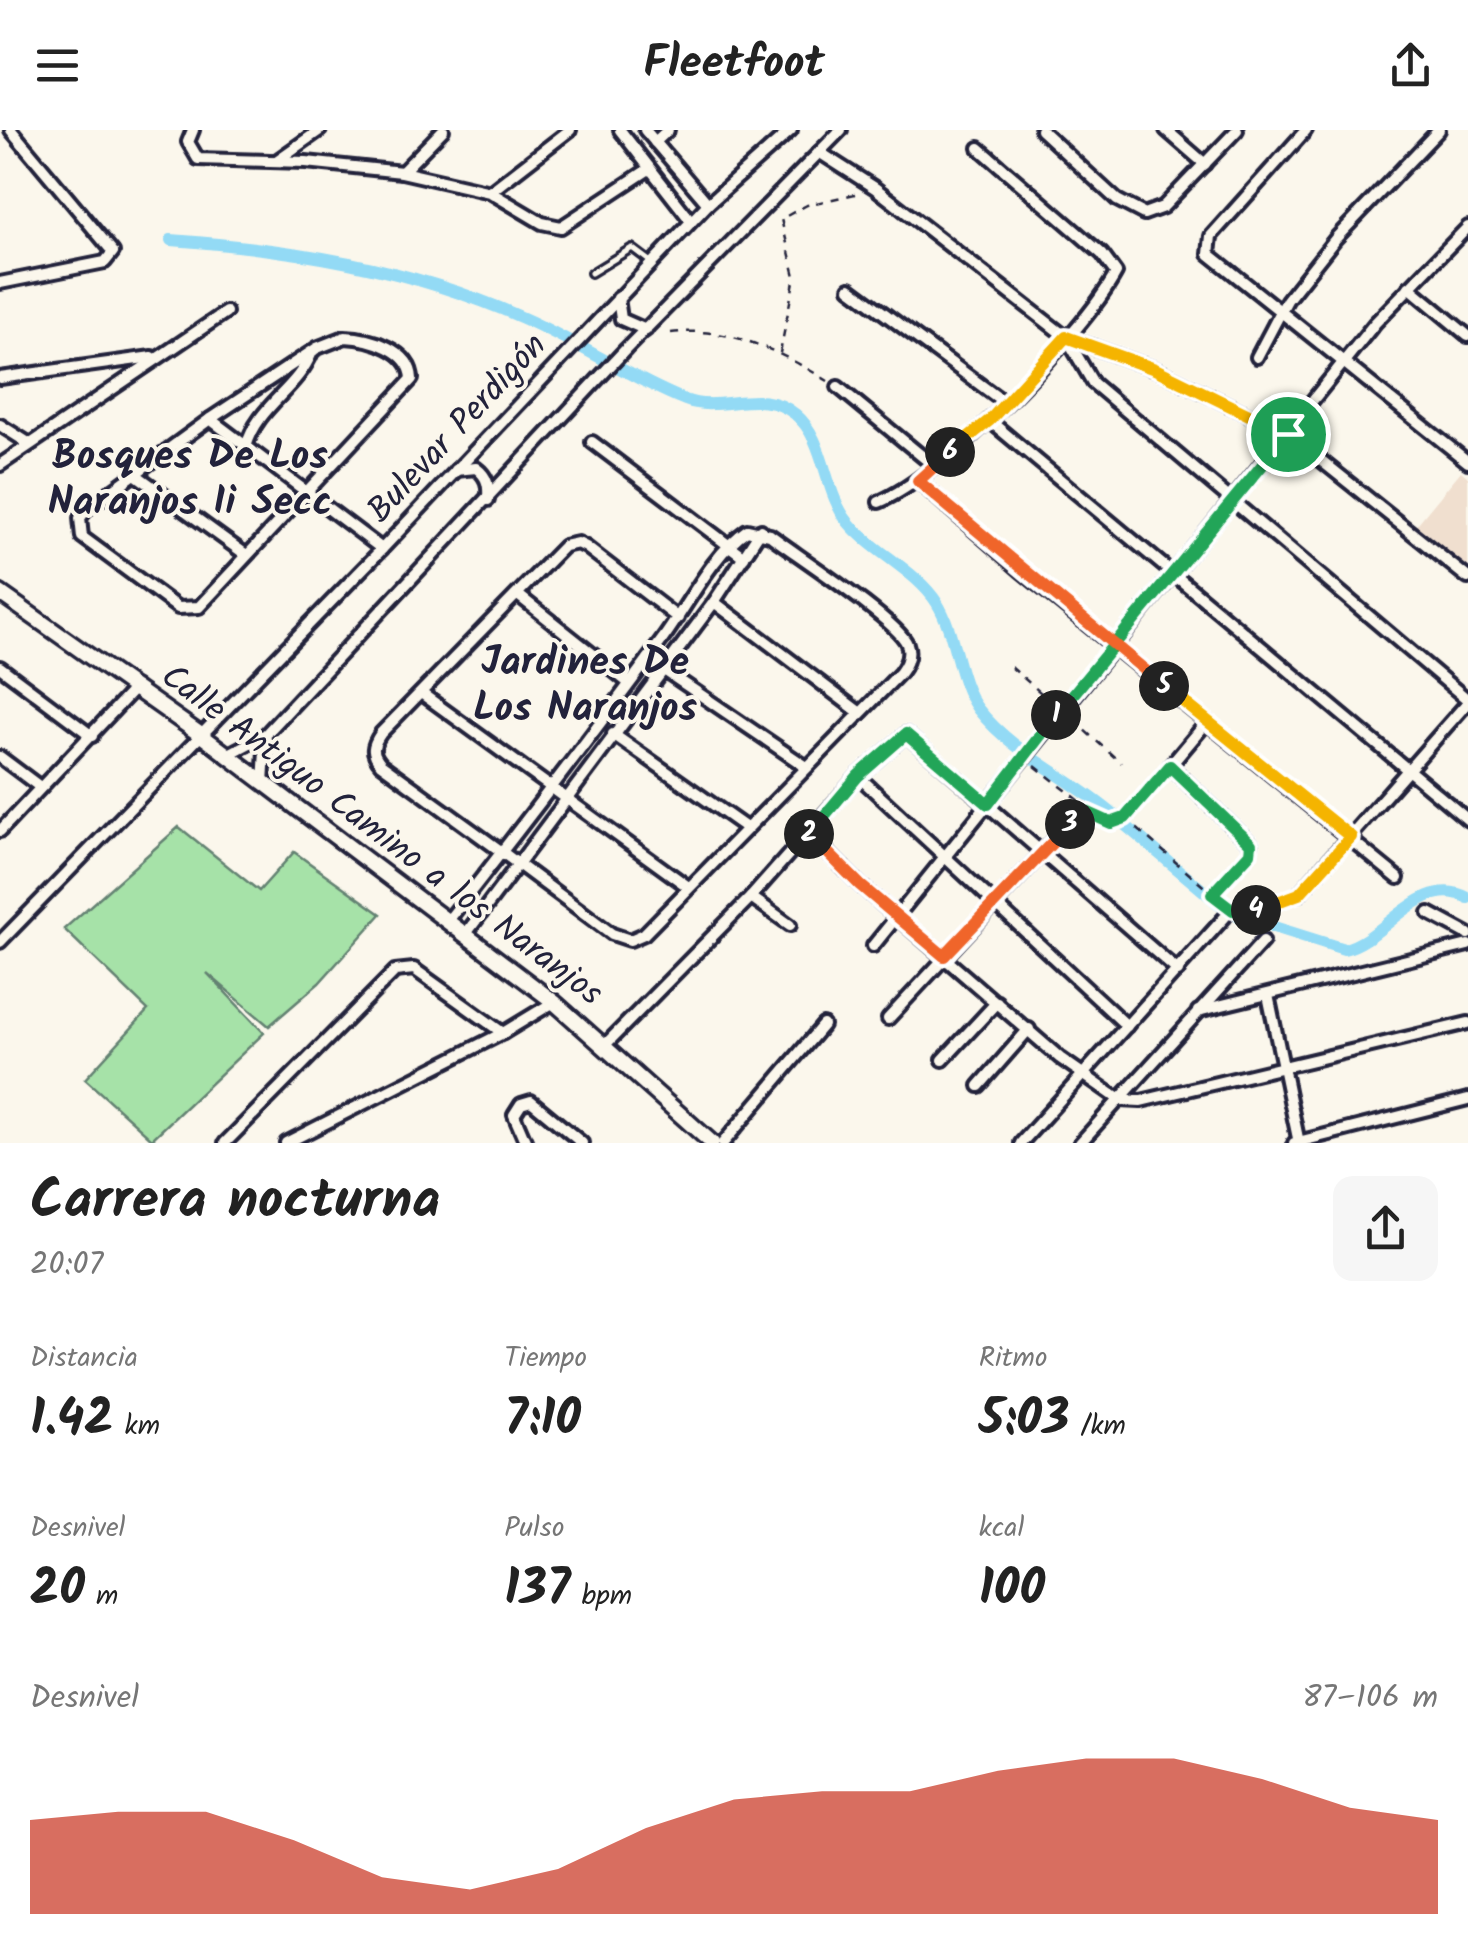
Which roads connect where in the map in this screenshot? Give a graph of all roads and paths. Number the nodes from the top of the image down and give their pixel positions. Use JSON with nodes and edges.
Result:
{"nodes":[{"id":1,"x":11,"y":130,"type":"edge"},
{"id":2,"x":193,"y":130,"type":"edge"},
{"id":3,"x":320,"y":130,"type":"edge"},
{"id":4,"x":443,"y":130,"type":"edge"},
{"id":5,"x":570,"y":130,"type":"edge"},
{"id":6,"x":620,"y":130,"type":"edge"},
{"id":7,"x":645,"y":130,"type":"edge"},
{"id":8,"x":668,"y":130,"type":"edge"},
{"id":9,"x":791,"y":130,"type":"edge"},
{"id":10,"x":841,"y":130,"type":"edge"},
{"id":11,"x":1041,"y":130,"type":"edge"},
{"id":12,"x":1166,"y":130,"type":"edge"},
{"id":13,"x":1237,"y":130,"type":"edge"},
{"id":14,"x":1306,"y":130,"type":"edge"},
{"id":15,"x":1438,"y":130,"type":"edge"},
{"id":16,"x":655,"y":142,"type":"junction"},
{"id":17,"x":980,"y":148,"type":"dead end"},
{"id":18,"x":820,"y":152,"type":"junction"},
{"id":19,"x":276,"y":161,"type":"junction"},
{"id":20,"x":1205,"y":164,"type":"junction"},
{"id":21,"x":649,"y":169,"type":"junction"},
{"id":22,"x":402,"y":172,"type":"junction"},
{"id":23,"x":875,"y":188,"type":"junction"},
{"id":24,"x":490,"y":192,"type":"junction"},
{"id":25,"x":708,"y":204,"type":"junction"},
{"id":26,"x":691,"y":221,"type":"junction"},
{"id":27,"x":1468,"y":227,"type":"edge"},
{"id":28,"x":652,"y":263,"type":"junction"},
{"id":29,"x":590,"y":274,"type":"dead end"},
{"id":30,"x":0,"y":283,"type":"edge"},
{"id":31,"x":1409,"y":286,"type":"junction"},
{"id":32,"x":850,"y":288,"type":"dead end"},
{"id":33,"x":618,"y":298,"type":"junction"},
{"id":34,"x":226,"y":312,"type":"dead end"},
{"id":35,"x":1280,"y":315,"type":"junction"},
{"id":36,"x":646,"y":330,"type":"junction"},
{"id":37,"x":671,"y":333,"type":"dead end"},
{"id":38,"x":1468,"y":336,"type":"edge"},
{"id":39,"x":1066,"y":337,"type":"junction"},
{"id":40,"x":312,"y":351,"type":"junction"},
{"id":41,"x":780,"y":353,"type":"junction"},
{"id":42,"x":1257,"y":357,"type":"dead end"},
{"id":43,"x":153,"y":358,"type":"junction"},
{"id":44,"x":1346,"y":360,"type":"junction"},
{"id":45,"x":0,"y":378,"type":"edge"},
{"id":46,"x":838,"y":388,"type":"joint"},
{"id":47,"x":1006,"y":403,"type":"junction"},
{"id":48,"x":210,"y":419,"type":"junction"},
{"id":49,"x":990,"y":420,"type":"junction"},
{"id":50,"x":0,"y":425,"type":"edge"},
{"id":51,"x":1288,"y":434,"type":"junction"},
{"id":52,"x":592,"y":442,"type":"dead end"},
{"id":53,"x":30,"y":444,"type":"junction"},
{"id":54,"x":246,"y":447,"type":"junction"},
{"id":55,"x":1468,"y":462,"type":"edge"},
{"id":56,"x":0,"y":466,"type":"edge"},
{"id":57,"x":934,"y":466,"type":"junction"},
{"id":58,"x":456,"y":470,"type":"junction"},
{"id":59,"x":135,"y":474,"type":"junction"},
{"id":60,"x":918,"y":481,"type":"junction"},
{"id":61,"x":308,"y":489,"type":"junction"},
{"id":62,"x":488,"y":501,"type":"junction"},
{"id":63,"x":879,"y":502,"type":"dead end"},
{"id":64,"x":1230,"y":502,"type":"junction"},
{"id":65,"x":756,"y":530,"type":"junction"},
{"id":66,"x":730,"y":546,"type":"junction"},
{"id":67,"x":382,"y":549,"type":"junction"},
{"id":68,"x":245,"y":554,"type":"junction"},
{"id":69,"x":744,"y":558,"type":"junction"},
{"id":70,"x":1174,"y":572,"type":"junction"},
{"id":71,"x":1468,"y":578,"type":"edge"},
{"id":72,"x":0,"y":594,"type":"edge"},
{"id":73,"x":518,"y":595,"type":"junction"},
{"id":74,"x":714,"y":602,"type":"junction"},
{"id":75,"x":678,"y":618,"type":"junction"},
{"id":76,"x":1114,"y":645,"type":"junction"},
{"id":77,"x":648,"y":659,"type":"junction"},
{"id":78,"x":0,"y":667,"type":"edge"},
{"id":79,"x":662,"y":669,"type":"junction"},
{"id":80,"x":628,"y":683,"type":"junction"},
{"id":81,"x":136,"y":688,"type":"junction"},
{"id":82,"x":421,"y":693,"type":"junction"},
{"id":83,"x":1468,"y":701,"type":"edge"},
{"id":84,"x":859,"y":712,"type":"junction"},
{"id":85,"x":1207,"y":722,"type":"junction"},
{"id":86,"x":266,"y":734,"type":"junction"},
{"id":87,"x":613,"y":734,"type":"junction"},
{"id":88,"x":201,"y":735,"type":"junction"},
{"id":89,"x":92,"y":736,"type":"junction"},
{"id":90,"x":227,"y":755,"type":"junction"},
{"id":91,"x":0,"y":757,"type":"edge"},
{"id":92,"x":1024,"y":757,"type":"junction"},
{"id":93,"x":804,"y":766,"type":"junction"},
{"id":94,"x":1170,"y":766,"type":"junction"},
{"id":95,"x":1408,"y":769,"type":"junction"},
{"id":96,"x":858,"y":776,"type":"junction"},
{"id":97,"x":263,"y":784,"type":"junction"},
{"id":98,"x":40,"y":787,"type":"junction"},
{"id":99,"x":553,"y":789,"type":"junction"},
{"id":100,"x":565,"y":798,"type":"junction"},
{"id":101,"x":988,"y":804,"type":"junction"},
{"id":102,"x":1082,"y":810,"type":"junction"},
{"id":103,"x":1125,"y":818,"type":"junction"},
{"id":104,"x":1468,"y":820,"type":"edge"},
{"id":105,"x":745,"y":827,"type":"junction"},
{"id":106,"x":0,"y":831,"type":"edge"},
{"id":107,"x":808,"y":832,"type":"junction"},
{"id":108,"x":1351,"y":837,"type":"junction"},
{"id":109,"x":1251,"y":844,"type":"joint"},
{"id":110,"x":502,"y":852,"type":"junction"},
{"id":111,"x":1042,"y":855,"type":"junction"},
{"id":112,"x":946,"y":858,"type":"junction"},
{"id":113,"x":518,"y":865,"type":"junction"},
{"id":114,"x":1398,"y":878,"type":"dead end"},
{"id":115,"x":687,"y":886,"type":"junction"},
{"id":116,"x":1212,"y":894,"type":"junction"},
{"id":117,"x":1299,"y":894,"type":"joint"},
{"id":118,"x":750,"y":897,"type":"junction"},
{"id":119,"x":993,"y":906,"type":"junction"},
{"id":120,"x":1429,"y":913,"type":"dead end"},
{"id":121,"x":900,"y":916,"type":"junction"},
{"id":122,"x":1226,"y":917,"type":"dead end"},
{"id":123,"x":447,"y":922,"type":"junction"},
{"id":124,"x":790,"y":925,"type":"dead end"},
{"id":125,"x":1468,"y":934,"type":"edge"},
{"id":126,"x":465,"y":935,"type":"junction"},
{"id":127,"x":0,"y":942,"type":"edge"},
{"id":128,"x":1263,"y":942,"type":"dead end"},
{"id":129,"x":1468,"y":945,"type":"edge"},
{"id":130,"x":873,"y":946,"type":"dead end"},
{"id":131,"x":944,"y":956,"type":"junction"},
{"id":132,"x":1178,"y":971,"type":"junction"},
{"id":133,"x":1268,"y":995,"type":"junction"},
{"id":134,"x":554,"y":1002,"type":"junction"},
{"id":135,"x":997,"y":1002,"type":"junction"},
{"id":136,"x":1198,"y":1012,"type":"junction"},
{"id":137,"x":888,"y":1019,"type":"dead end"},
{"id":138,"x":1468,"y":1023,"type":"edge"},
{"id":139,"x":823,"y":1025,"type":"dead end"},
{"id":140,"x":1127,"y":1026,"type":"junction"},
{"id":141,"x":1029,"y":1030,"type":"junction"},
{"id":142,"x":503,"y":1033,"type":"junction"},
{"id":143,"x":604,"y":1046,"type":"junction"},
{"id":144,"x":944,"y":1060,"type":"dead end"},
{"id":145,"x":1282,"y":1068,"type":"junction"},
{"id":146,"x":1082,"y":1074,"type":"junction"},
{"id":147,"x":979,"y":1086,"type":"dead end"},
{"id":148,"x":1468,"y":1099,"type":"edge"},
{"id":149,"x":1120,"y":1100,"type":"junction"},
{"id":150,"x":225,"y":1143,"type":"edge"},
{"id":151,"x":286,"y":1143,"type":"edge"},
{"id":152,"x":526,"y":1143,"type":"edge"},
{"id":153,"x":582,"y":1143,"type":"edge"},
{"id":154,"x":712,"y":1143,"type":"edge"},
{"id":155,"x":724,"y":1143,"type":"edge"},
{"id":156,"x":1021,"y":1143,"type":"edge"},
{"id":157,"x":1080,"y":1143,"type":"edge"},
{"id":158,"x":1297,"y":1143,"type":"edge"}],
"edges":[{"from":1,"to":30,"type":"street"},
{"from":2,"to":19,"type":"street"},
{"from":3,"to":19,"type":"street"},
{"from":4,"to":22,"type":"street"},
{"from":5,"to":24,"type":"street"},
{"from":6,"to":21,"type":"street"},
{"from":7,"to":16,"type":"street"},
{"from":8,"to":16,"type":"street"},
{"from":9,"to":25,"type":"street","name":"Bulevar Perdigón"},
{"from":10,"to":18,"type":"street"},
{"from":11,"to":20,"type":"street"},
{"from":12,"to":20,"type":"street"},
{"from":13,"to":20,"type":"street"},
{"from":14,"to":35,"type":"street"},
{"from":15,"to":35,"type":"street"},
{"from":16,"to":25,"type":"street"},
{"from":17,"to":39,"type":"street"},
{"from":18,"to":23,"type":"street"},
{"from":18,"to":36,"type":"street"},
{"from":19,"to":22,"type":"street"},
{"from":21,"to":24,"type":"street"},
{"from":21,"to":26,"type":"street"},
{"from":22,"to":24,"type":"street"},
{"from":23,"to":39,"type":"street"},
{"from":23,"to":41,"type":"path"},
{"from":25,"to":26,"type":"street","name":"Bulevar Perdigón"},
{"from":26,"to":28,"type":"street","name":"Bulevar Perdigón"},
{"from":27,"to":31,"type":"street"},
{"from":28,"to":29,"type":"lane"},
{"from":28,"to":33,"type":"street","name":"Bulevar Perdigón"},
{"from":31,"to":38,"type":"street"},
{"from":31,"to":44,"type":"street"},
{"from":32,"to":47,"type":"street"},
{"from":33,"to":36,"type":"street"},
{"from":33,"to":58,"type":"street","name":"Bulevar Perdigón"},
{"from":34,"to":43,"type":"street"},
{"from":35,"to":42,"type":"street"},
{"from":35,"to":44,"type":"street"},
{"from":36,"to":62,"type":"street"},
{"from":37,"to":41,"type":"path"},
{"from":39,"to":47,"type":"street"},
{"from":39,"to":51,"type":"street"},
{"from":39,"to":64,"type":"street"},
{"from":40,"to":48,"type":"street"},
{"from":40,"to":54,"type":"street"},
{"from":40,"to":61,"type":"street"},
{"from":41,"to":46,"type":"path"},
{"from":43,"to":45,"type":"street"},
{"from":43,"to":53,"type":"street"},
{"from":44,"to":51,"type":"street"},
{"from":44,"to":55,"type":"street"},
{"from":46,"to":57,"type":"street"},
{"from":47,"to":49,"type":"street"},
{"from":48,"to":54,"type":"street"},
{"from":48,"to":59,"type":"street"},
{"from":49,"to":57,"type":"street"},
{"from":49,"to":70,"type":"street"},
{"from":50,"to":53,"type":"street"},
{"from":51,"to":64,"type":"street"},
{"from":51,"to":71,"type":"street"},
{"from":52,"to":66,"type":"street"},
{"from":53,"to":56,"type":"street"},
{"from":54,"to":61,"type":"street"},
{"from":57,"to":60,"type":"street"},
{"from":58,"to":62,"type":"street"},
{"from":58,"to":67,"type":"street","name":"Bulevar Perdigón"},
{"from":59,"to":68,"type":"street"},
{"from":59,"to":68,"type":"street"},
{"from":60,"to":63,"type":"street"},
{"from":60,"to":76,"type":"street"},
{"from":61,"to":67,"type":"street"},
{"from":61,"to":68,"type":"street"},
{"from":62,"to":86,"type":"street"},
{"from":64,"to":70,"type":"street"},
{"from":64,"to":83,"type":"street"},
{"from":65,"to":66,"type":"street"},
{"from":65,"to":69,"type":"street"},
{"from":65,"to":84,"type":"street"},
{"from":66,"to":69,"type":"street"},
{"from":66,"to":75,"type":"street"},
{"from":67,"to":88,"type":"street","name":"Bulevar Perdigón"},
{"from":69,"to":74,"type":"street"},
{"from":70,"to":76,"type":"street"},
{"from":70,"to":95,"type":"street"},
{"from":72,"to":81,"type":"street","name":"Calle Antiguo Camino a los Naranjos"},
{"from":73,"to":75,"type":"street"},
{"from":73,"to":80,"type":"street"},
{"from":73,"to":82,"type":"street"},
{"from":74,"to":79,"type":"street"},
{"from":74,"to":84,"type":"street"},
{"from":75,"to":77,"type":"street"},
{"from":76,"to":85,"type":"street"},
{"from":76,"to":92,"type":"street"},
{"from":77,"to":79,"type":"street"},
{"from":77,"to":80,"type":"street"},
{"from":78,"to":89,"type":"street"},
{"from":79,"to":87,"type":"street"},
{"from":79,"to":93,"type":"street"},
{"from":80,"to":99,"type":"street"},
{"from":81,"to":88,"type":"street","name":"Calle Antiguo Camino a los Naranjos"},
{"from":81,"to":89,"type":"street"},
{"from":82,"to":99,"type":"street"},
{"from":82,"to":110,"type":"street"},
{"from":83,"to":95,"type":"street"},
{"from":84,"to":93,"type":"street"},
{"from":85,"to":94,"type":"street"},
{"from":85,"to":108,"type":"street"},
{"from":86,"to":90,"type":"street"},
{"from":86,"to":97,"type":"street"},
{"from":87,"to":100,"type":"street"},
{"from":87,"to":105,"type":"street"},
{"from":88,"to":90,"type":"street","name":"Calle Antiguo Camino a los Naranjos"},
{"from":88,"to":127,"type":"street","name":"Bulevar Perdigón"},
{"from":89,"to":98,"type":"street"},
{"from":90,"to":97,"type":"street","name":"Calle Antiguo Camino a los Naranjos"},
{"from":91,"to":98,"type":"street"},
{"from":92,"to":101,"type":"street"},
{"from":92,"to":102,"type":"path"},
{"from":93,"to":105,"type":"street"},
{"from":94,"to":103,"type":"path"},
{"from":94,"to":109,"type":"street"},
{"from":95,"to":104,"type":"street"},
{"from":95,"to":108,"type":"street"},
{"from":96,"to":101,"type":"street"},
{"from":96,"to":107,"type":"street"},
{"from":96,"to":112,"type":"street"},
{"from":97,"to":123,"type":"street","name":"Calle Antiguo Camino a los Naranjos"},
{"from":98,"to":106,"type":"street"},
{"from":99,"to":100,"type":"street"},
{"from":99,"to":110,"type":"street"},
{"from":100,"to":113,"type":"street"},
{"from":100,"to":115,"type":"street"},
{"from":101,"to":111,"type":"street"},
{"from":101,"to":112,"type":"street"},
{"from":102,"to":103,"type":"path"},
{"from":102,"to":111,"type":"street"},
{"from":103,"to":116,"type":"path"},
{"from":105,"to":115,"type":"street"},
{"from":107,"to":118,"type":"street"},
{"from":107,"to":121,"type":"street"},
{"from":108,"to":114,"type":"street"},
{"from":108,"to":117,"type":"street"},
{"from":109,"to":116,"type":"path"},
{"from":110,"to":113,"type":"street"},
{"from":110,"to":123,"type":"street"},
{"from":111,"to":119,"type":"street"},
{"from":111,"to":132,"type":"street"},
{"from":112,"to":119,"type":"street"},
{"from":112,"to":121,"type":"street"},
{"from":113,"to":115,"type":"street"},
{"from":113,"to":126,"type":"street"},
{"from":116,"to":117,"type":"path"},
{"from":118,"to":124,"type":"street"},
{"from":118,"to":143,"type":"street"},
{"from":119,"to":131,"type":"street"},
{"from":119,"to":140,"type":"street"},
{"from":120,"to":125,"type":"street"},
{"from":121,"to":130,"type":"street"},
{"from":121,"to":131,"type":"street"},
{"from":122,"to":132,"type":"street"},
{"from":123,"to":126,"type":"street","name":"Calle Antiguo Camino a los Naranjos"},
{"from":126,"to":134,"type":"street","name":"Calle Antiguo Camino a los Naranjos"},
{"from":128,"to":136,"type":"street"},
{"from":129,"to":133,"type":"street"},
{"from":131,"to":135,"type":"street"},
{"from":131,"to":137,"type":"street"},
{"from":132,"to":140,"type":"street"},
{"from":133,"to":136,"type":"street"},
{"from":133,"to":145,"type":"street"},
{"from":134,"to":142,"type":"street"},
{"from":134,"to":143,"type":"street","name":"Calle Antiguo Camino a los Naranjos"},
{"from":135,"to":141,"type":"street"},
{"from":135,"to":144,"type":"street"},
{"from":136,"to":149,"type":"street"},
{"from":138,"to":145,"type":"street"},
{"from":139,"to":155,"type":"street"},
{"from":140,"to":146,"type":"street"},
{"from":141,"to":146,"type":"street"},
{"from":141,"to":147,"type":"street"},
{"from":142,"to":150,"type":"street"},
{"from":142,"to":151,"type":"street"},
{"from":143,"to":154,"type":"street","name":"Calle Antiguo Camino a los Naranjos"},
{"from":145,"to":149,"type":"street"},
{"from":145,"to":158,"type":"street"},
{"from":146,"to":149,"type":"street"},
{"from":146,"to":156,"type":"street"},
{"from":148,"to":158,"type":"street"},
{"from":149,"to":157,"type":"street"},
{"from":152,"to":153,"type":"street"}]}
